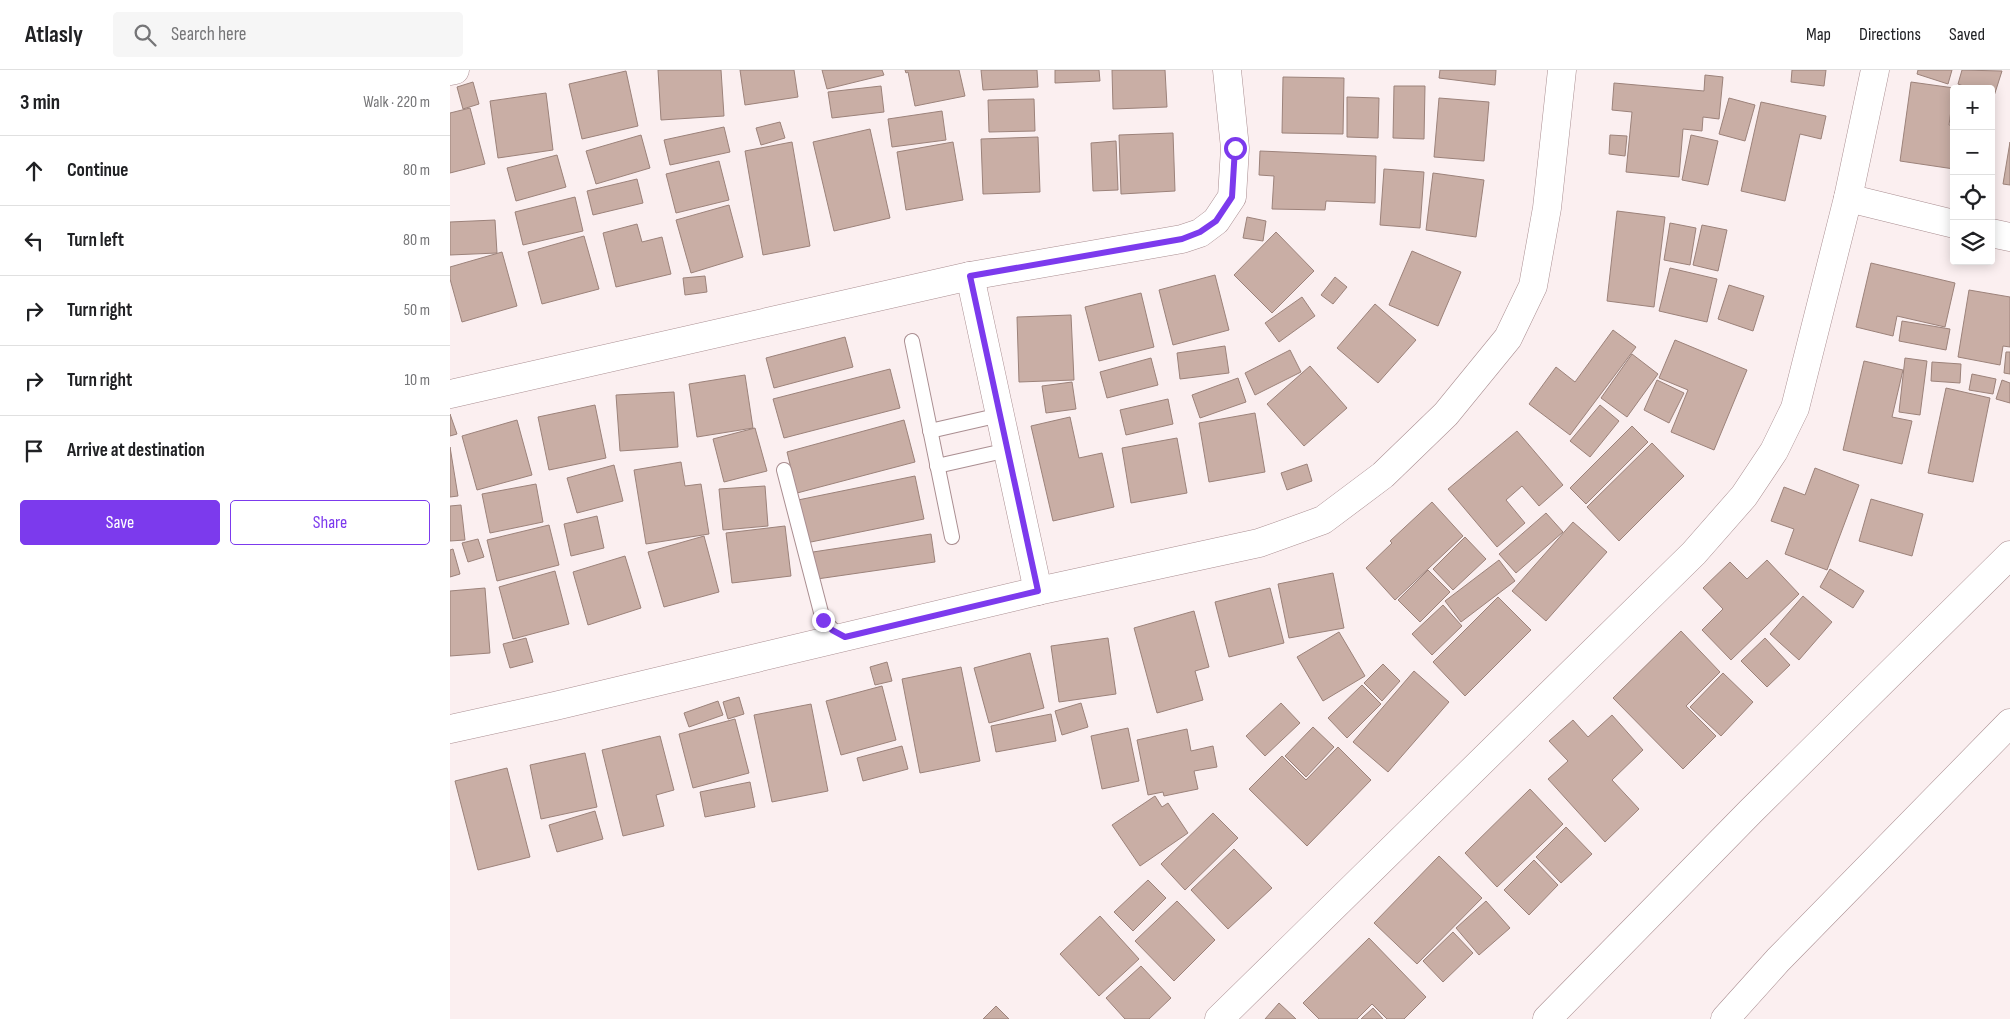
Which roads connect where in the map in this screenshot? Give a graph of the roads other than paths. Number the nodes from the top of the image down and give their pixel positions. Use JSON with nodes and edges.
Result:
{"nodes":[{"id":1,"x":455,"y":70,"type":"edge"},
{"id":2,"x":1227,"y":70,"type":"edge"},
{"id":3,"x":1562,"y":70,"type":"edge"},
{"id":4,"x":1875,"y":70,"type":"edge"},
{"id":5,"x":450,"y":71,"type":"edge"},
{"id":6,"x":1848,"y":198,"type":"junction"},
{"id":7,"x":1950,"y":223,"type":"edge"},
{"id":8,"x":1995,"y":234,"type":"edge"},
{"id":9,"x":2010,"y":237,"type":"edge"},
{"id":10,"x":970,"y":276,"type":"junction"},
{"id":11,"x":912,"y":342,"type":"dead end"},
{"id":12,"x":450,"y":394,"type":"edge"},
{"id":13,"x":1000,"y":415,"type":"junction"},
{"id":14,"x":930,"y":431,"type":"junction"},
{"id":15,"x":1008,"y":450,"type":"junction"},
{"id":16,"x":938,"y":466,"type":"junction"},
{"id":17,"x":784,"y":470,"type":"dead end"},
{"id":18,"x":952,"y":538,"type":"dead end"},
{"id":19,"x":2010,"y":555,"type":"edge"},
{"id":20,"x":1038,"y":591,"type":"junction"},
{"id":21,"x":845,"y":637,"type":"junction"},
{"id":22,"x":2010,"y":723,"type":"edge"},
{"id":23,"x":450,"y":729,"type":"edge"},
{"id":24,"x":1219,"y":1019,"type":"edge"},
{"id":25,"x":1547,"y":1019,"type":"edge"},
{"id":26,"x":1725,"y":1019,"type":"edge"}],
"edges":[{"from":1,"to":5,"type":"street"},
{"from":2,"to":10,"type":"street"},
{"from":3,"to":20,"type":"street"},
{"from":4,"to":6,"type":"street"},
{"from":6,"to":7,"type":"street"},
{"from":6,"to":24,"type":"street"},
{"from":8,"to":9,"type":"street"},
{"from":10,"to":12,"type":"street"},
{"from":10,"to":13,"type":"street"},
{"from":11,"to":14,"type":"lane"},
{"from":13,"to":14,"type":"lane"},
{"from":13,"to":15,"type":"street"},
{"from":14,"to":16,"type":"lane"},
{"from":15,"to":16,"type":"lane"},
{"from":15,"to":20,"type":"street"},
{"from":16,"to":18,"type":"lane"},
{"from":17,"to":21,"type":"lane"},
{"from":19,"to":25,"type":"street"},
{"from":20,"to":21,"type":"street"},
{"from":21,"to":23,"type":"street"},
{"from":22,"to":26,"type":"street"}]}
